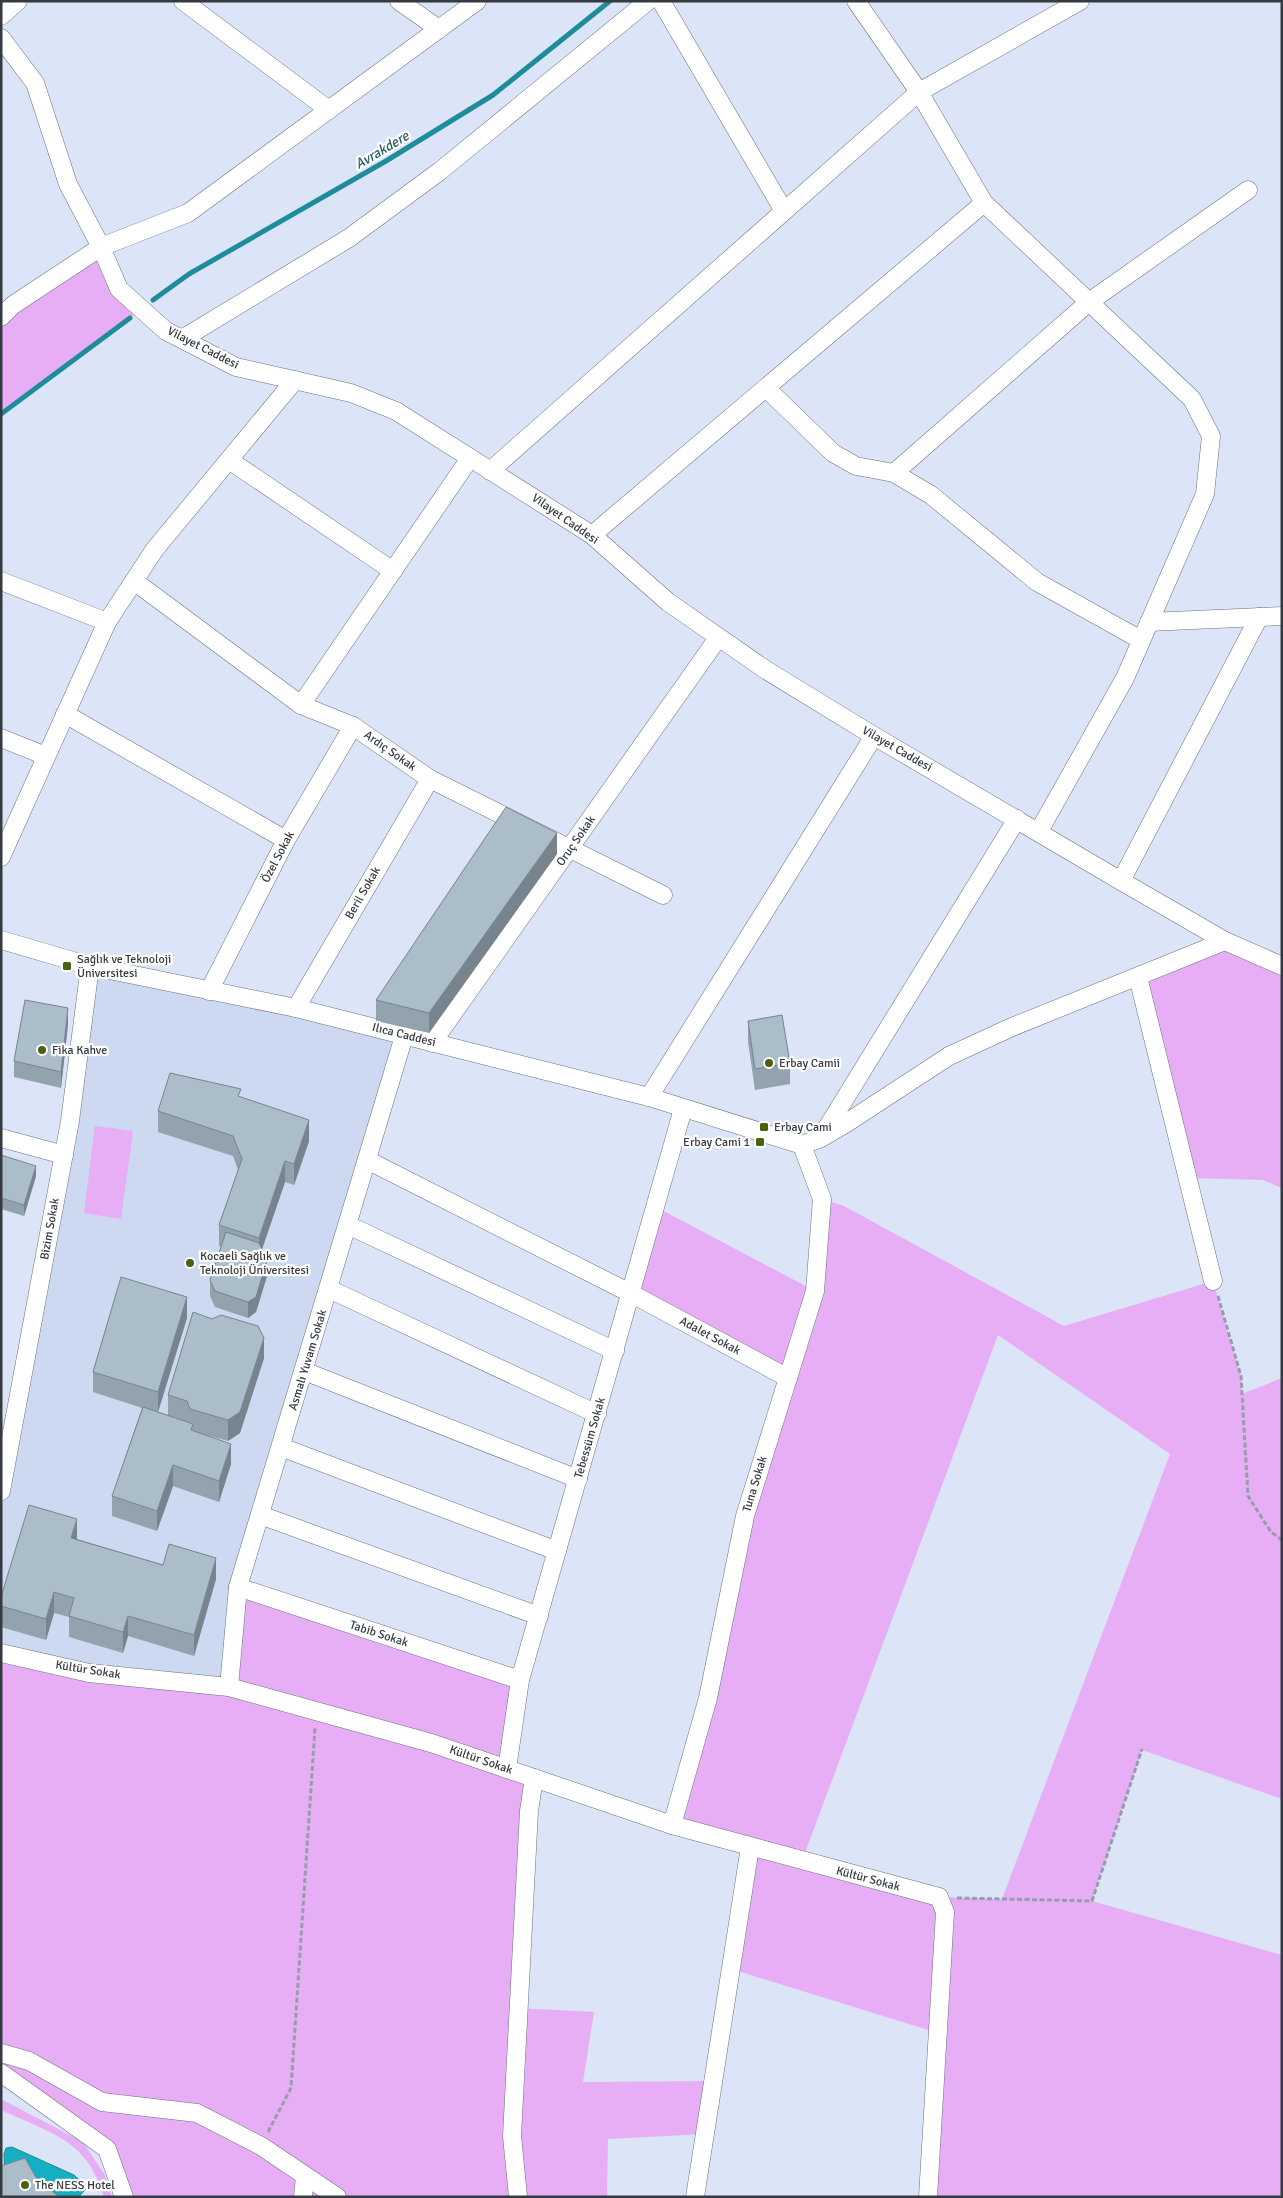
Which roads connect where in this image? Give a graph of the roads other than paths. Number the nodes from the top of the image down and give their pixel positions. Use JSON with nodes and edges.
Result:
{"nodes":[{"id":1,"x":18,"y":1,"type":"edge"},
{"id":2,"x":183,"y":1,"type":"edge"},
{"id":3,"x":399,"y":1,"type":"edge"},
{"id":4,"x":477,"y":1,"type":"edge"},
{"id":5,"x":648,"y":1,"type":"edge"},
{"id":6,"x":661,"y":1,"type":"edge"},
{"id":7,"x":856,"y":1,"type":"edge"},
{"id":8,"x":1080,"y":1,"type":"edge"},
{"id":9,"x":1,"y":16,"type":"edge"},
{"id":10,"x":439,"y":29,"type":"junction"},
{"id":11,"x":1,"y":38,"type":"edge"},
{"id":12,"x":919,"y":92,"type":"junction"},
{"id":13,"x":328,"y":110,"type":"junction"},
{"id":14,"x":1248,"y":190,"type":"dead end"},
{"id":15,"x":984,"y":203,"type":"junction"},
{"id":16,"x":784,"y":211,"type":"junction"},
{"id":17,"x":101,"y":247,"type":"junction"},
{"id":18,"x":1089,"y":302,"type":"junction"},
{"id":19,"x":1,"y":317,"type":"edge"},
{"id":20,"x":182,"y":339,"type":"junction"},
{"id":21,"x":295,"y":380,"type":"junction"},
{"id":22,"x":766,"y":388,"type":"junction"},
{"id":23,"x":470,"y":458,"type":"junction"},
{"id":24,"x":229,"y":460,"type":"junction"},
{"id":25,"x":490,"y":471,"type":"junction"},
{"id":26,"x":894,"y":473,"type":"junction"},
{"id":27,"x":592,"y":535,"type":"junction"},
{"id":28,"x":393,"y":571,"type":"junction"},
{"id":29,"x":1,"y":580,"type":"edge"},
{"id":30,"x":134,"y":581,"type":"junction"},
{"id":31,"x":1282,"y":616,"type":"edge"},
{"id":32,"x":1259,"y":617,"type":"junction"},
{"id":33,"x":107,"y":622,"type":"junction"},
{"id":34,"x":1149,"y":622,"type":"junction"},
{"id":35,"x":718,"y":638,"type":"junction"},
{"id":36,"x":1141,"y":640,"type":"junction"},
{"id":37,"x":301,"y":705,"type":"junction"},
{"id":38,"x":65,"y":714,"type":"junction"},
{"id":39,"x":353,"y":726,"type":"junction"},
{"id":40,"x":874,"y":736,"type":"junction"},
{"id":41,"x":1,"y":738,"type":"edge"},
{"id":42,"x":46,"y":756,"type":"junction"},
{"id":43,"x":430,"y":779,"type":"junction"},
{"id":44,"x":1017,"y":819,"type":"junction"},
{"id":45,"x":1039,"y":832,"type":"junction"},
{"id":46,"x":286,"y":840,"type":"junction"},
{"id":47,"x":570,"y":849,"type":"junction"},
{"id":48,"x":1,"y":857,"type":"edge"},
{"id":49,"x":1121,"y":882,"type":"junction"},
{"id":50,"x":664,"y":896,"type":"dead end"},
{"id":51,"x":1,"y":940,"type":"edge"},
{"id":52,"x":1225,"y":941,"type":"junction"},
{"id":53,"x":90,"y":966,"type":"junction"},
{"id":54,"x":1282,"y":966,"type":"edge"},
{"id":55,"x":1138,"y":977,"type":"junction"},
{"id":56,"x":209,"y":992,"type":"junction"},
{"id":57,"x":296,"y":1008,"type":"junction"},
{"id":58,"x":404,"y":1036,"type":"junction"},
{"id":59,"x":432,"y":1042,"type":"junction"},
{"id":60,"x":649,"y":1097,"type":"junction"},
{"id":61,"x":683,"y":1109,"type":"junction"},
{"id":62,"x":1,"y":1138,"type":"edge"},
{"id":63,"x":821,"y":1138,"type":"junction"},
{"id":64,"x":802,"y":1145,"type":"junction"},
{"id":65,"x":64,"y":1154,"type":"junction"},
{"id":66,"x":367,"y":1160,"type":"junction"},
{"id":67,"x":348,"y":1225,"type":"junction"},
{"id":68,"x":1213,"y":1281,"type":"road end"},
{"id":69,"x":329,"y":1289,"type":"junction"},
{"id":70,"x":632,"y":1294,"type":"junction"},
{"id":71,"x":615,"y":1350,"type":"junction"},
{"id":72,"x":304,"y":1371,"type":"junction"},
{"id":73,"x":788,"y":1378,"type":"junction"},
{"id":74,"x":597,"y":1414,"type":"junction"},
{"id":75,"x":281,"y":1446,"type":"junction"},
{"id":76,"x":5,"y":1452,"type":"edge"},
{"id":77,"x":578,"y":1479,"type":"junction"},
{"id":78,"x":1,"y":1491,"type":"edge"},
{"id":79,"x":260,"y":1515,"type":"junction"},
{"id":80,"x":557,"y":1551,"type":"junction"},
{"id":81,"x":238,"y":1587,"type":"junction"},
{"id":82,"x":539,"y":1616,"type":"junction"},
{"id":83,"x":1,"y":1653,"type":"edge"},
{"id":84,"x":520,"y":1680,"type":"junction"},
{"id":85,"x":229,"y":1687,"type":"junction"},
{"id":86,"x":507,"y":1769,"type":"junction"},
{"id":87,"x":534,"y":1778,"type":"junction"},
{"id":88,"x":672,"y":1824,"type":"junction"},
{"id":89,"x":750,"y":1847,"type":"junction"},
{"id":90,"x":1,"y":2053,"type":"edge"},
{"id":91,"x":1,"y":2073,"type":"edge"},
{"id":92,"x":305,"y":2176,"type":"junction"},
{"id":93,"x":124,"y":2197,"type":"edge"},
{"id":94,"x":303,"y":2197,"type":"edge"},
{"id":95,"x":337,"y":2197,"type":"edge"},
{"id":96,"x":518,"y":2197,"type":"edge"},
{"id":97,"x":695,"y":2197,"type":"edge"},
{"id":98,"x":928,"y":2197,"type":"edge"}],
"edges":[{"from":1,"to":9,"type":"street"},
{"from":2,"to":13,"type":"street"},
{"from":3,"to":10,"type":"street"},
{"from":4,"to":10,"type":"street"},
{"from":5,"to":20,"type":"street"},
{"from":6,"to":16,"type":"street"},
{"from":7,"to":12,"type":"street"},
{"from":8,"to":12,"type":"street"},
{"from":10,"to":13,"type":"street"},
{"from":11,"to":17,"type":"street","name":"Vilayet Caddesi"},
{"from":12,"to":15,"type":"street"},
{"from":12,"to":16,"type":"street"},
{"from":13,"to":17,"type":"street"},
{"from":14,"to":18,"type":"street"},
{"from":15,"to":18,"type":"street"},
{"from":15,"to":22,"type":"street"},
{"from":16,"to":25,"type":"street"},
{"from":17,"to":19,"type":"street"},
{"from":17,"to":20,"type":"street","name":"Vilayet Caddesi"},
{"from":18,"to":26,"type":"street"},
{"from":18,"to":34,"type":"street"},
{"from":20,"to":21,"type":"street","name":"Vilayet Caddesi"},
{"from":21,"to":23,"type":"street","name":"Vilayet Caddesi"},
{"from":21,"to":24,"type":"street"},
{"from":22,"to":26,"type":"street"},
{"from":22,"to":27,"type":"street"},
{"from":23,"to":25,"type":"street","name":"Vilayet Caddesi"},
{"from":23,"to":28,"type":"street"},
{"from":24,"to":28,"type":"street"},
{"from":24,"to":30,"type":"street"},
{"from":25,"to":27,"type":"street","name":"Vilayet Caddesi"},
{"from":26,"to":36,"type":"street"},
{"from":27,"to":35,"type":"street","name":"Vilayet Caddesi"},
{"from":28,"to":37,"type":"street"},
{"from":29,"to":33,"type":"street"},
{"from":30,"to":33,"type":"street"},
{"from":30,"to":37,"type":"street","name":"Ardıç Sokak"},
{"from":31,"to":32,"type":"street"},
{"from":32,"to":34,"type":"street"},
{"from":32,"to":49,"type":"street"},
{"from":33,"to":38,"type":"street"},
{"from":34,"to":36,"type":"street"},
{"from":35,"to":40,"type":"street","name":"Vilayet Caddesi"},
{"from":35,"to":47,"type":"street","name":"Oruç Sokak"},
{"from":36,"to":45,"type":"street"},
{"from":37,"to":39,"type":"street","name":"Ardıç Sokak"},
{"from":38,"to":42,"type":"street"},
{"from":38,"to":46,"type":"street"},
{"from":39,"to":43,"type":"street","name":"Ardıç Sokak"},
{"from":39,"to":46,"type":"street","name":"Özel Sokak"},
{"from":40,"to":44,"type":"street","name":"Vilayet Caddesi"},
{"from":40,"to":60,"type":"street"},
{"from":41,"to":42,"type":"street"},
{"from":42,"to":48,"type":"street"},
{"from":43,"to":47,"type":"street","name":"Ardıç Sokak"},
{"from":43,"to":57,"type":"street","name":"Beril Sokak"},
{"from":44,"to":45,"type":"street","name":"Vilayet Caddesi"},
{"from":44,"to":63,"type":"street"},
{"from":45,"to":49,"type":"street","name":"Vilayet Caddesi"},
{"from":46,"to":56,"type":"street","name":"Özel Sokak"},
{"from":47,"to":50,"type":"street","name":"Ardıç Sokak"},
{"from":47,"to":59,"type":"street","name":"Oruç Sokak"},
{"from":49,"to":52,"type":"street","name":"Vilayet Caddesi"},
{"from":51,"to":53,"type":"street","name":"Ilıca Caddesi"},
{"from":52,"to":54,"type":"street","name":"Vilayet Caddesi"},
{"from":52,"to":55,"type":"street"},
{"from":53,"to":56,"type":"street","name":"Ilıca Caddesi"},
{"from":53,"to":65,"type":"street","name":"Bizim Sokak"},
{"from":55,"to":63,"type":"street"},
{"from":55,"to":68,"type":"street"},
{"from":56,"to":57,"type":"street","name":"Ilıca Caddesi"},
{"from":57,"to":58,"type":"street","name":"Ilıca Caddesi"},
{"from":58,"to":59,"type":"street","name":"Ilıca Caddesi"},
{"from":58,"to":66,"type":"street","name":"Asmalı Yuvam Sokak"},
{"from":59,"to":60,"type":"street","name":"Ilıca Caddesi"},
{"from":60,"to":61,"type":"street","name":"Ilıca Caddesi"},
{"from":61,"to":64,"type":"street","name":"Ilıca Caddesi"},
{"from":61,"to":70,"type":"street","name":"Tebessüm Sokak"},
{"from":62,"to":65,"type":"street"},
{"from":63,"to":64,"type":"street"},
{"from":64,"to":73,"type":"street","name":"Tuna Sokak"},
{"from":65,"to":76,"type":"street","name":"Bizim Sokak"},
{"from":66,"to":67,"type":"street","name":"Asmalı Yuvam Sokak"},
{"from":66,"to":70,"type":"street","name":"Adalet Sokak"},
{"from":67,"to":69,"type":"street","name":"Asmalı Yuvam Sokak"},
{"from":67,"to":71,"type":"street"},
{"from":69,"to":72,"type":"street","name":"Asmalı Yuvam Sokak"},
{"from":69,"to":74,"type":"street"},
{"from":70,"to":71,"type":"street","name":"Tebessüm Sokak"},
{"from":70,"to":73,"type":"street","name":"Adalet Sokak"},
{"from":71,"to":74,"type":"street","name":"Tebessüm Sokak"},
{"from":72,"to":75,"type":"street","name":"Asmalı Yuvam Sokak"},
{"from":72,"to":77,"type":"street"},
{"from":73,"to":88,"type":"street","name":"Tuna Sokak"},
{"from":74,"to":77,"type":"street","name":"Tebessüm Sokak"},
{"from":75,"to":79,"type":"street","name":"Asmalı Yuvam Sokak"},
{"from":75,"to":80,"type":"street"},
{"from":76,"to":78,"type":"street","name":"Bizim Sokak"},
{"from":77,"to":80,"type":"street","name":"Tebessüm Sokak"},
{"from":79,"to":81,"type":"street","name":"Asmalı Yuvam Sokak"},
{"from":79,"to":82,"type":"street"},
{"from":80,"to":82,"type":"street","name":"Tebessüm Sokak"},
{"from":81,"to":84,"type":"street","name":"Tabib Sokak"},
{"from":81,"to":85,"type":"street","name":"Asmalı Yuvam Sokak"},
{"from":82,"to":84,"type":"street","name":"Tebessüm Sokak"},
{"from":83,"to":85,"type":"street","name":"Kültür Sokak"},
{"from":84,"to":86,"type":"street","name":"Tebessüm Sokak"},
{"from":85,"to":86,"type":"street","name":"Kültür Sokak"},
{"from":86,"to":87,"type":"street","name":"Kültür Sokak"},
{"from":87,"to":88,"type":"street","name":"Kültür Sokak"},
{"from":87,"to":96,"type":"street"},
{"from":88,"to":89,"type":"street","name":"Kültür Sokak"},
{"from":89,"to":97,"type":"street"},
{"from":89,"to":98,"type":"street","name":"Kültür Sokak"},
{"from":90,"to":92,"type":"street"},
{"from":91,"to":93,"type":"street"},
{"from":92,"to":94,"type":"street"},
{"from":92,"to":95,"type":"street"}]}
